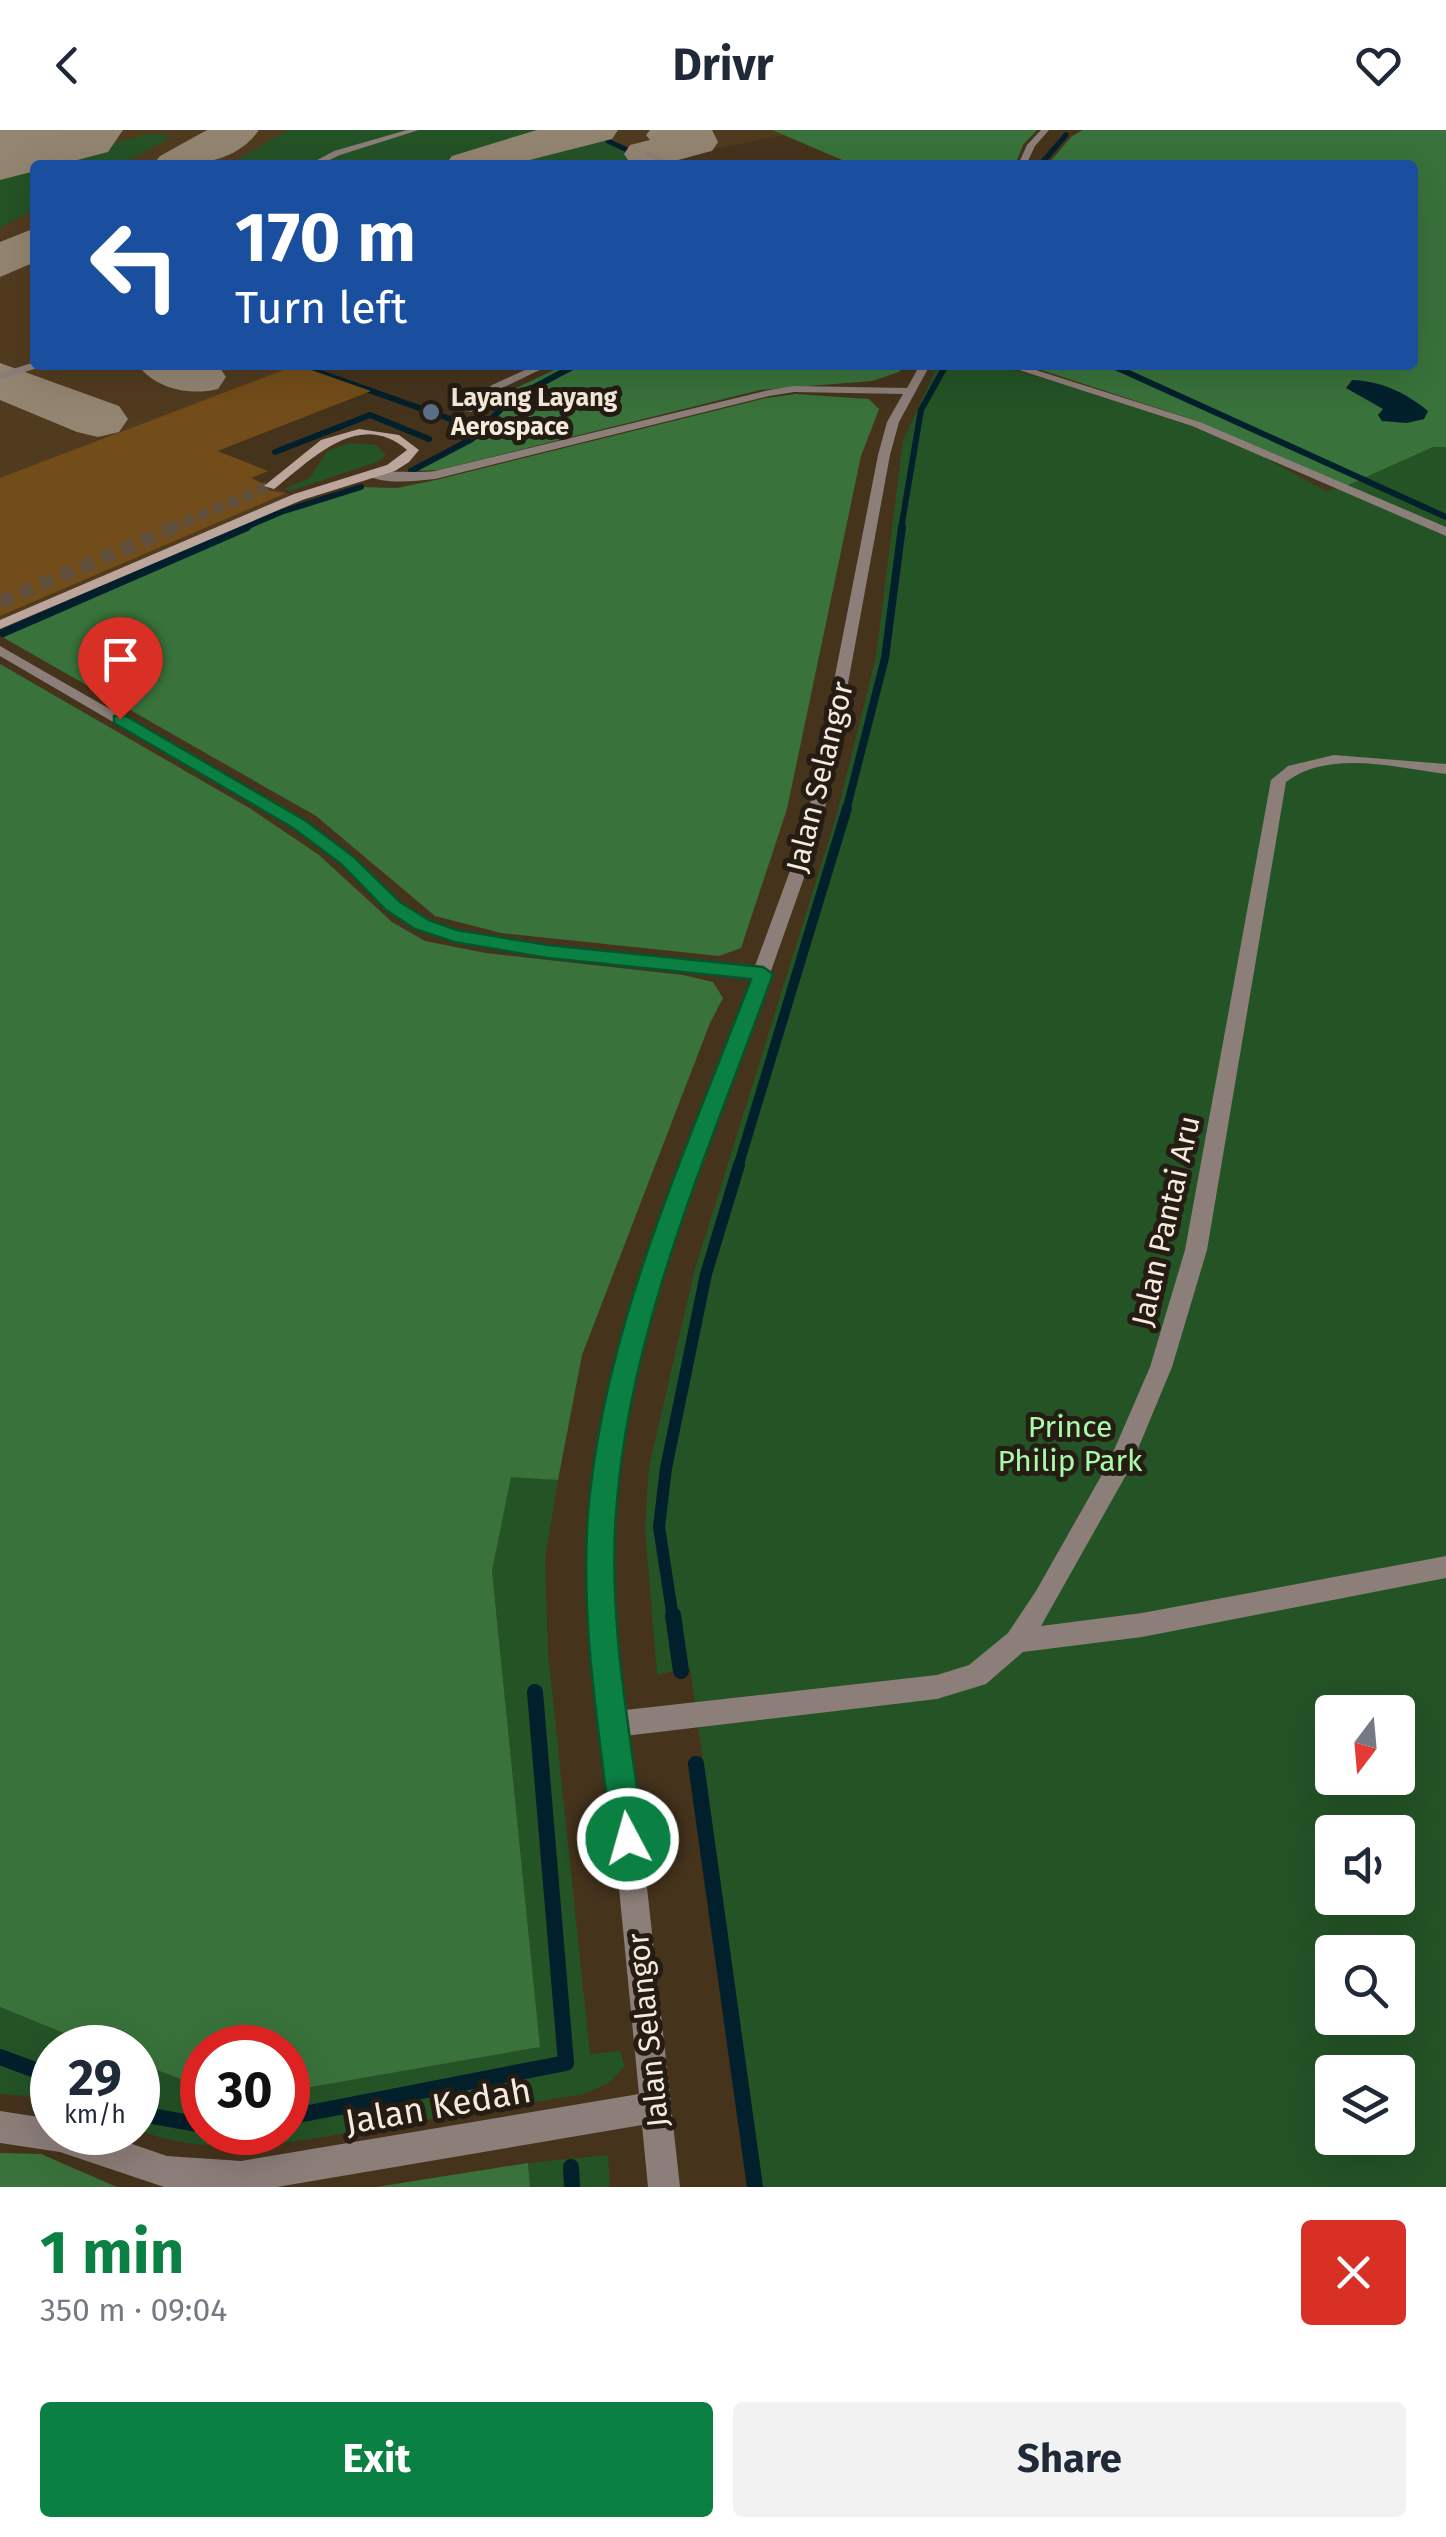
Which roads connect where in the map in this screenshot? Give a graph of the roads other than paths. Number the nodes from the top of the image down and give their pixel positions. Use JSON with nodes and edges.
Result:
{"nodes":[{"id":1,"x":415,"y":130,"type":"edge"},
{"id":2,"x":1046,"y":130,"type":"edge"},
{"id":3,"x":650,"y":153,"type":"dead end"},
{"id":4,"x":322,"y":160,"type":"edge"},
{"id":5,"x":663,"y":160,"type":"edge"},
{"id":6,"x":1024,"y":160,"type":"edge"},
{"id":7,"x":30,"y":367,"type":"edge"},
{"id":8,"x":534,"y":370,"type":"edge"},
{"id":9,"x":923,"y":370,"type":"edge"},
{"id":10,"x":1024,"y":370,"type":"edge"},
{"id":11,"x":0,"y":377,"type":"edge"},
{"id":12,"x":909,"y":391,"type":"junction"},
{"id":13,"x":467,"y":410,"type":"dead end"},
{"id":14,"x":372,"y":474,"type":"junction"},
{"id":15,"x":270,"y":486,"type":"tunnel mouth"},
{"id":16,"x":1446,"y":532,"type":"edge"},
{"id":17,"x":0,"y":625,"type":"edge"},
{"id":18,"x":0,"y":650,"type":"edge"},
{"id":19,"x":1446,"y":769,"type":"edge"},
{"id":20,"x":763,"y":974,"type":"junction"},
{"id":21,"x":1446,"y":1567,"type":"edge"},
{"id":22,"x":1016,"y":1641,"type":"junction"},
{"id":23,"x":616,"y":1724,"type":"junction"},
{"id":24,"x":656,"y":2107,"type":"junction"},
{"id":25,"x":0,"y":2127,"type":"edge"},
{"id":26,"x":664,"y":2187,"type":"edge"}],
"edges":[{"from":1,"to":4,"type":"street"},
{"from":2,"to":6,"type":"street"},
{"from":3,"to":5,"type":"street"},
{"from":7,"to":11,"type":"street"},
{"from":8,"to":13,"type":"street"},
{"from":9,"to":12,"type":"street","name":"Jalan Selangor"},
{"from":10,"to":16,"type":"street"},
{"from":12,"to":14,"type":"street"},
{"from":12,"to":20,"type":"street","name":"Jalan Selangor"},
{"from":14,"to":15,"type":"main road"},
{"from":14,"to":17,"type":"main road"},
{"from":18,"to":20,"type":"street"},
{"from":19,"to":22,"type":"street","name":"Jalan Pantai Aru"},
{"from":20,"to":23,"type":"street","name":"Jalan Selangor"},
{"from":21,"to":22,"type":"street"},
{"from":22,"to":23,"type":"street","name":"Jalan Pantai Aru"},
{"from":23,"to":24,"type":"street","name":"Jalan Selangor"},
{"from":24,"to":25,"type":"street","name":"Jalan Kedah"},
{"from":24,"to":26,"type":"street","name":"Jalan Selangor"}]}
